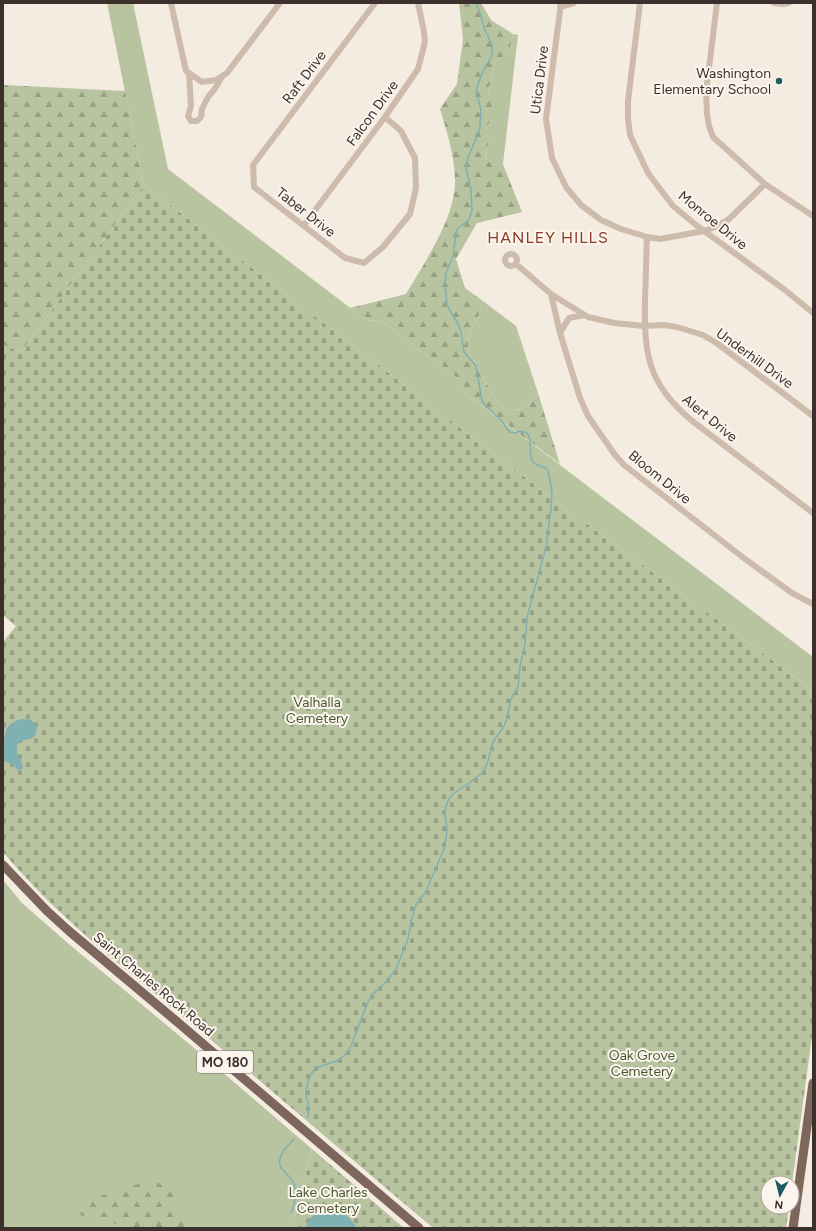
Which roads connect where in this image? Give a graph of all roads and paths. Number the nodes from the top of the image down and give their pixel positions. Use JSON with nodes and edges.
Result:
{"nodes":[{"id":1,"x":171,"y":3,"type":"edge"},
{"id":2,"x":280,"y":3,"type":"edge"},
{"id":3,"x":375,"y":3,"type":"edge"},
{"id":4,"x":418,"y":3,"type":"edge"},
{"id":5,"x":574,"y":3,"type":"edge"},
{"id":6,"x":640,"y":3,"type":"edge"},
{"id":7,"x":718,"y":3,"type":"edge"},
{"id":8,"x":774,"y":3,"type":"edge"},
{"id":9,"x":789,"y":3,"type":"edge"},
{"id":10,"x":561,"y":5,"type":"edge"},
{"id":11,"x":189,"y":73,"type":"junction"},
{"id":12,"x":223,"y":76,"type":"junction"},
{"id":13,"x":385,"y":117,"type":"junction"},
{"id":14,"x":253,"y":165,"type":"joint"},
{"id":15,"x":765,"y":184,"type":"junction"},
{"id":16,"x":813,"y":216,"type":"edge"},
{"id":17,"x":304,"y":225,"type":"junction"},
{"id":18,"x":704,"y":231,"type":"junction"},
{"id":19,"x":647,"y":237,"type":"junction"},
{"id":20,"x":516,"y":264,"type":"dead end"},
{"id":21,"x":551,"y":294,"type":"junction"},
{"id":22,"x":813,"y":313,"type":"edge"},
{"id":23,"x":584,"y":315,"type":"junction"},
{"id":24,"x":644,"y":326,"type":"junction"},
{"id":25,"x":560,"y":333,"type":"junction"},
{"id":26,"x":813,"y":416,"type":"edge"},
{"id":27,"x":813,"y":513,"type":"edge"},
{"id":28,"x":813,"y":604,"type":"edge"},
{"id":29,"x":3,"y":865,"type":"edge"},
{"id":30,"x":813,"y":1083,"type":"edge"},
{"id":31,"x":811,"y":1112,"type":"edge"},
{"id":32,"x":419,"y":1228,"type":"edge"},
{"id":33,"x":793,"y":1228,"type":"edge"}],
"edges":[{"from":1,"to":11,"type":"street"},
{"from":2,"to":12,"type":"street"},
{"from":3,"to":14,"type":"street","name":"Raft Drive"},
{"from":4,"to":13,"type":"street","name":"Falcon Drive"},
{"from":5,"to":10,"type":"street"},
{"from":6,"to":18,"type":"street","name":"Monroe Drive"},
{"from":7,"to":15,"type":"street"},
{"from":8,"to":9,"type":"street"},
{"from":10,"to":19,"type":"street","name":"Utica Drive"},
{"from":11,"to":12,"type":"street"},
{"from":11,"to":12,"type":"street"},
{"from":13,"to":17,"type":"street","name":"Falcon Drive"},
{"from":13,"to":17,"type":"street","name":"Taber Drive"},
{"from":14,"to":17,"type":"street","name":"Taber Drive"},
{"from":15,"to":16,"type":"street"},
{"from":15,"to":18,"type":"street","name":"Utica Drive"},
{"from":18,"to":19,"type":"street","name":"Utica Drive"},
{"from":18,"to":22,"type":"street","name":"Monroe Drive"},
{"from":19,"to":24,"type":"street","name":"Alert Drive"},
{"from":20,"to":21,"type":"street","name":"Underhill Drive"},
{"from":21,"to":23,"type":"street","name":"Underhill Drive"},
{"from":21,"to":25,"type":"street","name":"Bloom Drive"},
{"from":23,"to":24,"type":"street","name":"Underhill Drive"},
{"from":23,"to":25,"type":"street"},
{"from":24,"to":26,"type":"street","name":"Underhill Drive"},
{"from":24,"to":27,"type":"street","name":"Alert Drive"},
{"from":25,"to":28,"type":"street","name":"Bloom Drive"},
{"from":29,"to":32,"type":"main road","name":"Saint Charles Rock Road","number":"MO 180"},
{"from":30,"to":31,"type":"main road"},
{"from":31,"to":33,"type":"main road"}]}
